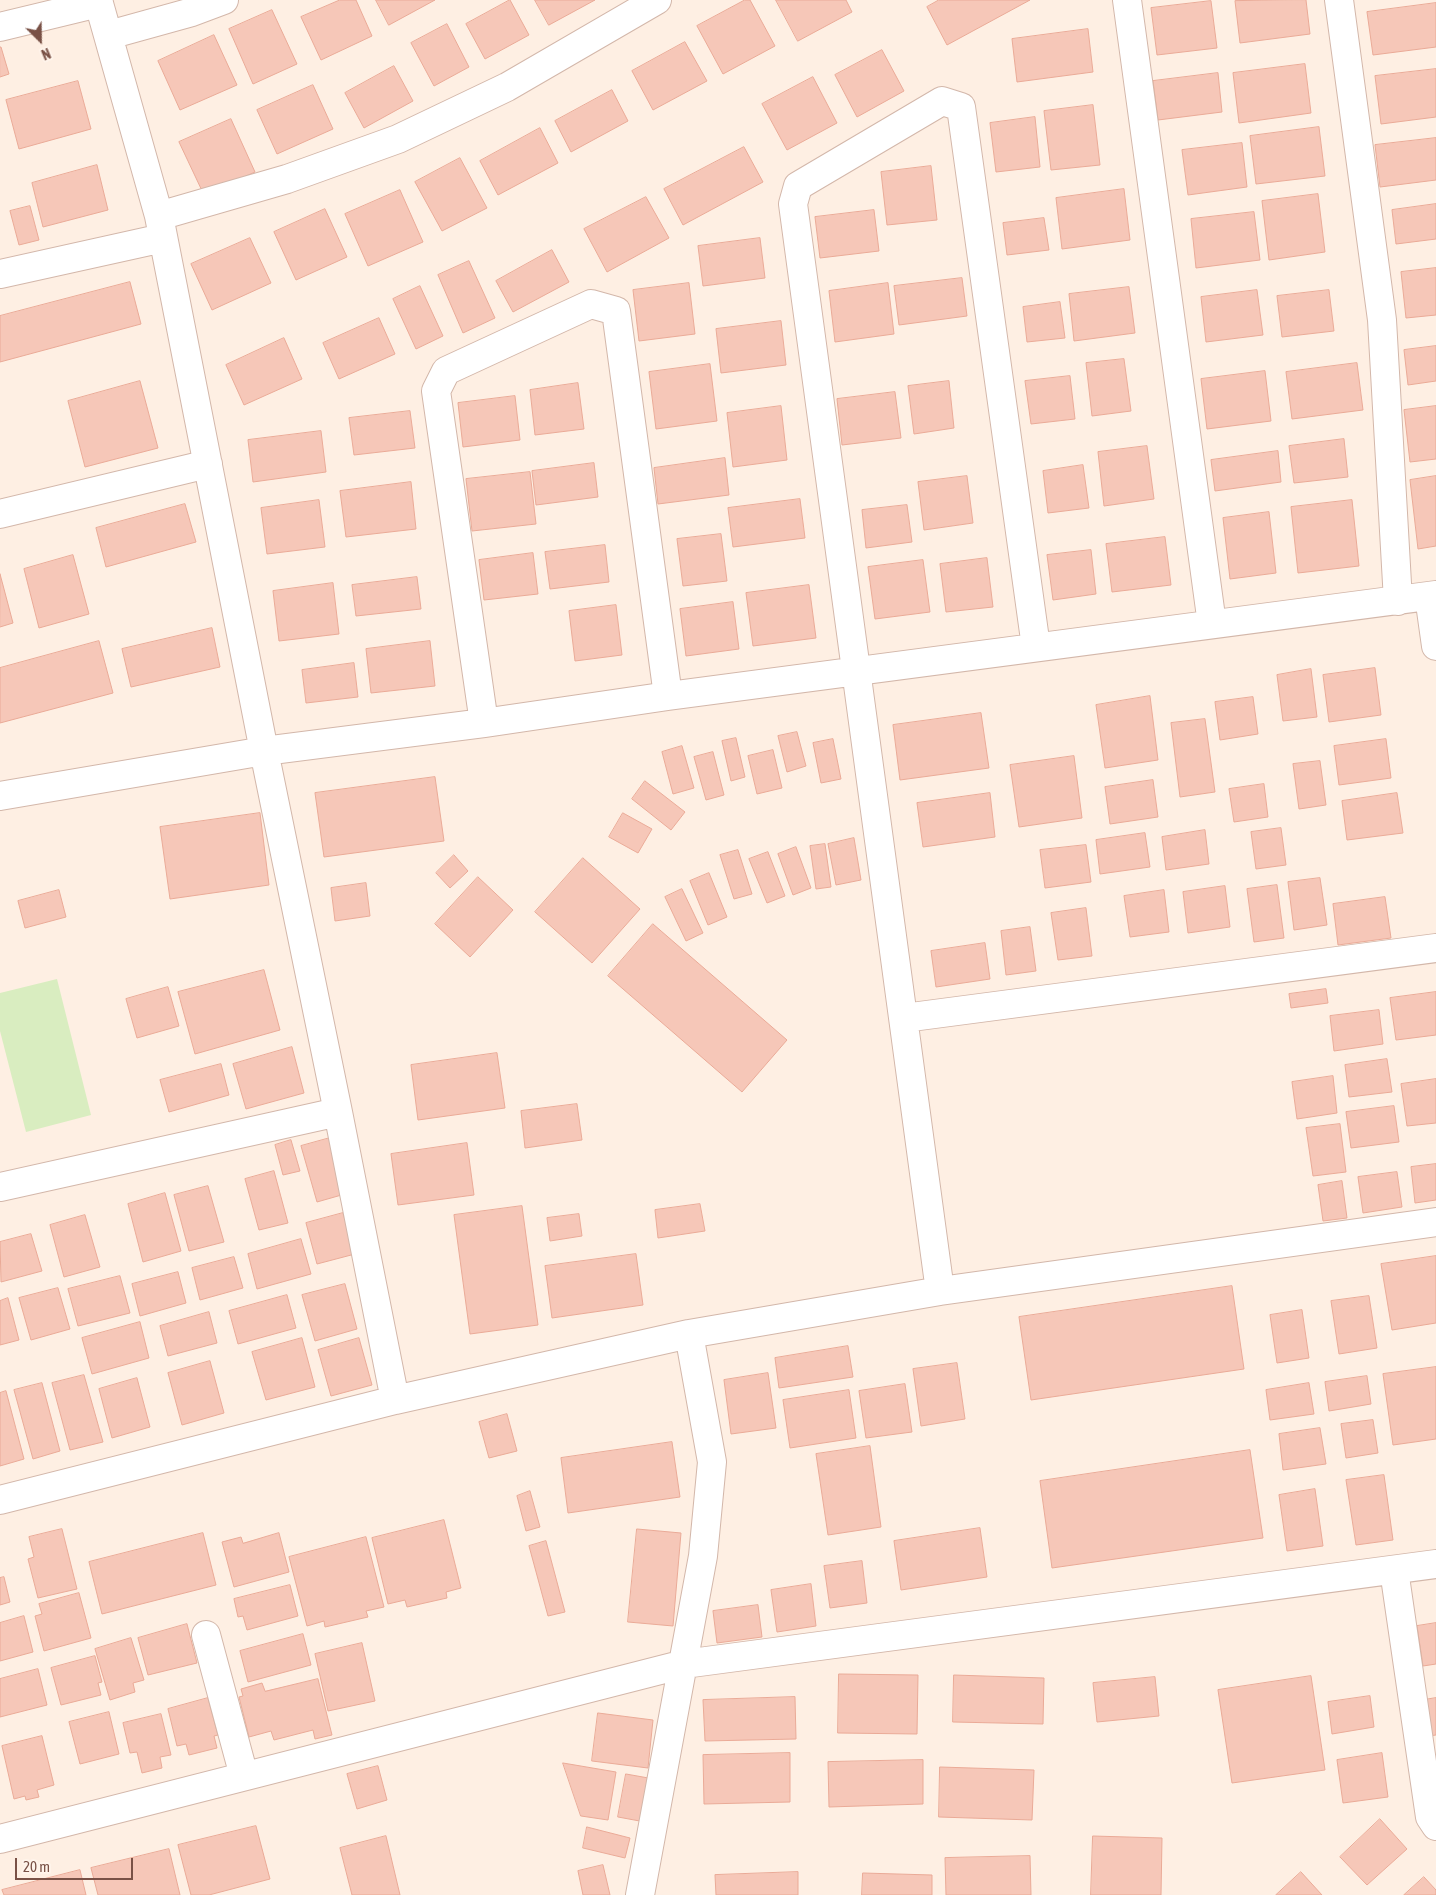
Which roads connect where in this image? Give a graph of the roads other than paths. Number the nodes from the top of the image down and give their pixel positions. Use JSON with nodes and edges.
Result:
{"nodes":[{"id":1,"x":224,"y":0,"type":"edge"},
{"id":2,"x":657,"y":0,"type":"edge"},
{"id":3,"x":1127,"y":0,"type":"edge"},
{"id":4,"x":1339,"y":0,"type":"edge"},
{"id":5,"x":98,"y":2,"type":"edge"},
{"id":6,"x":0,"y":26,"type":"edge"},
{"id":7,"x":109,"y":34,"type":"junction"},
{"id":8,"x":161,"y":227,"type":"junction"},
{"id":9,"x":0,"y":274,"type":"edge"},
{"id":10,"x":208,"y":464,"type":"junction"},
{"id":11,"x":0,"y":514,"type":"edge"},
{"id":12,"x":1432,"y":596,"type":"edge"},
{"id":13,"x":1398,"y":601,"type":"junction"},
{"id":14,"x":1212,"y":624,"type":"junction"},
{"id":15,"x":1436,"y":646,"type":"edge"},
{"id":16,"x":1036,"y":648,"type":"junction"},
{"id":17,"x":856,"y":671,"type":"junction"},
{"id":18,"x":668,"y":696,"type":"junction"},
{"id":19,"x":484,"y":723,"type":"junction"},
{"id":20,"x":264,"y":751,"type":"junction"},
{"id":21,"x":0,"y":796,"type":"edge"},
{"id":22,"x":1436,"y":948,"type":"edge"},
{"id":23,"x":904,"y":1018,"type":"junction"},
{"id":24,"x":338,"y":1112,"type":"junction"},
{"id":25,"x":0,"y":1187,"type":"edge"},
{"id":26,"x":1436,"y":1222,"type":"edge"},
{"id":27,"x":940,"y":1291,"type":"junction"},
{"id":28,"x":689,"y":1334,"type":"junction"},
{"id":29,"x":396,"y":1400,"type":"junction"},
{"id":30,"x":0,"y":1500,"type":"edge"},
{"id":31,"x":1436,"y":1564,"type":"edge"},
{"id":32,"x":1394,"y":1570,"type":"junction"},
{"id":33,"x":206,"y":1635,"type":"dead end"},
{"id":34,"x":684,"y":1664,"type":"junction"},
{"id":35,"x":244,"y":1776,"type":"junction"},
{"id":36,"x":1436,"y":1826,"type":"edge"},
{"id":37,"x":0,"y":1839,"type":"edge"},
{"id":38,"x":640,"y":1895,"type":"edge"}],
"edges":[{"from":1,"to":7,"type":"street"},
{"from":2,"to":8,"type":"street"},
{"from":3,"to":14,"type":"street"},
{"from":4,"to":13,"type":"street"},
{"from":5,"to":6,"type":"street"},
{"from":5,"to":7,"type":"street"},
{"from":7,"to":8,"type":"street"},
{"from":8,"to":9,"type":"street"},
{"from":8,"to":10,"type":"street"},
{"from":10,"to":11,"type":"street"},
{"from":10,"to":20,"type":"street"},
{"from":12,"to":13,"type":"street"},
{"from":12,"to":15,"type":"street"},
{"from":13,"to":14,"type":"street"},
{"from":14,"to":16,"type":"street"},
{"from":16,"to":17,"type":"street"},
{"from":16,"to":17,"type":"street"},
{"from":17,"to":18,"type":"street"},
{"from":17,"to":23,"type":"street"},
{"from":18,"to":19,"type":"street"},
{"from":18,"to":19,"type":"street"},
{"from":19,"to":20,"type":"street"},
{"from":20,"to":21,"type":"street"},
{"from":20,"to":24,"type":"street"},
{"from":22,"to":23,"type":"street"},
{"from":23,"to":27,"type":"street"},
{"from":24,"to":25,"type":"street"},
{"from":24,"to":29,"type":"street"},
{"from":26,"to":27,"type":"street"},
{"from":27,"to":28,"type":"street"},
{"from":28,"to":29,"type":"street"},
{"from":28,"to":34,"type":"street"},
{"from":29,"to":30,"type":"street"},
{"from":31,"to":32,"type":"street"},
{"from":32,"to":34,"type":"street"},
{"from":32,"to":36,"type":"street"},
{"from":33,"to":35,"type":"street"},
{"from":34,"to":35,"type":"street"},
{"from":34,"to":38,"type":"street"},
{"from":35,"to":37,"type":"street"}]}
